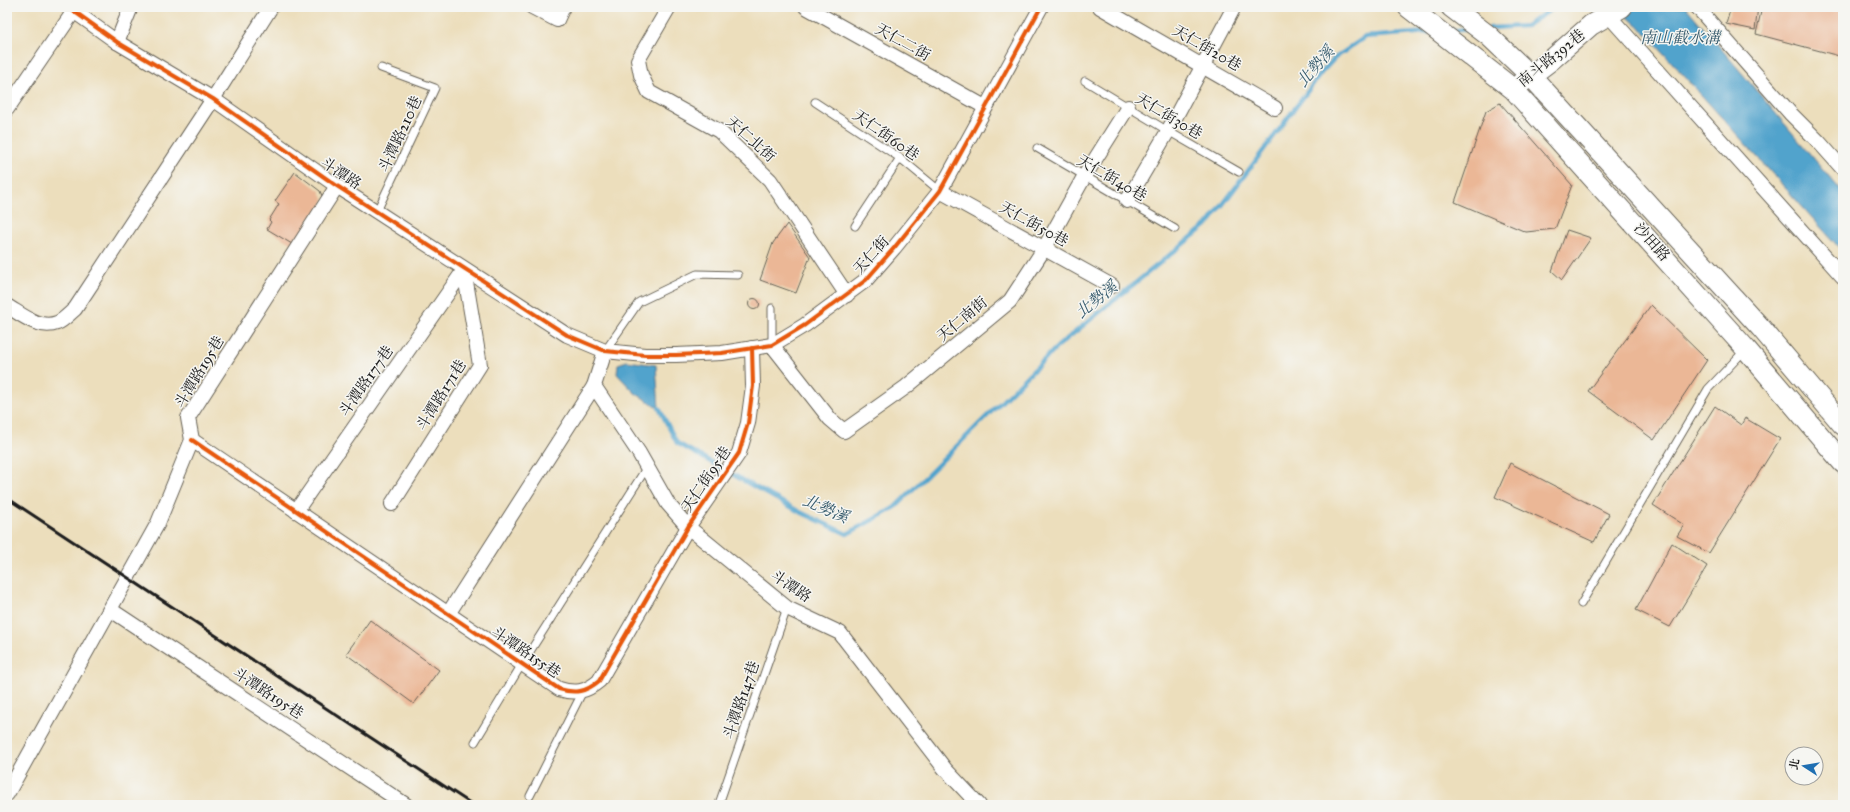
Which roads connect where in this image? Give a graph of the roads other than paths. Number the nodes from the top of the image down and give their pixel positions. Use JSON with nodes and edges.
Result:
{"nodes":[{"id":1,"x":131,"y":7,"type":"edge"},
{"id":2,"x":271,"y":7,"type":"edge"},
{"id":3,"x":532,"y":7,"type":"edge"},
{"id":4,"x":563,"y":7,"type":"edge"},
{"id":5,"x":669,"y":7,"type":"edge"},
{"id":6,"x":806,"y":7,"type":"edge"},
{"id":7,"x":1041,"y":7,"type":"edge"},
{"id":8,"x":1100,"y":7,"type":"edge"},
{"id":9,"x":1234,"y":7,"type":"edge"},
{"id":10,"x":1408,"y":7,"type":"edge"},
{"id":11,"x":1696,"y":7,"type":"edge"},
{"id":12,"x":71,"y":9,"type":"edge"},
{"id":13,"x":1456,"y":11,"type":"edge"},
{"id":14,"x":1616,"y":11,"type":"edge"},
{"id":15,"x":117,"y":42,"type":"junction"},
{"id":16,"x":1202,"y":65,"type":"junction"},
{"id":17,"x":381,"y":68,"type":"dead end"},
{"id":18,"x":1531,"y":76,"type":"junction"},
{"id":19,"x":1085,"y":81,"type":"dead end"},
{"id":20,"x":1513,"y":89,"type":"junction"},
{"id":21,"x":213,"y":99,"type":"junction"},
{"id":22,"x":815,"y":102,"type":"dead end"},
{"id":23,"x":985,"y":107,"type":"junction"},
{"id":24,"x":1128,"y":107,"type":"junction"},
{"id":25,"x":1275,"y":108,"type":"dead end"},
{"id":26,"x":7,"y":109,"type":"edge"},
{"id":27,"x":1168,"y":131,"type":"junction"},
{"id":28,"x":1036,"y":148,"type":"dead end"},
{"id":29,"x":900,"y":158,"type":"junction"},
{"id":30,"x":1843,"y":169,"type":"edge"},
{"id":31,"x":1239,"y":172,"type":"dead end"},
{"id":32,"x":1084,"y":177,"type":"junction"},
{"id":33,"x":337,"y":186,"type":"junction"},
{"id":34,"x":940,"y":191,"type":"junction"},
{"id":35,"x":1127,"y":201,"type":"junction"},
{"id":36,"x":378,"y":212,"type":"junction"},
{"id":37,"x":855,"y":226,"type":"dead end"},
{"id":38,"x":1175,"y":229,"type":"dead end"},
{"id":39,"x":1044,"y":248,"type":"junction"},
{"id":40,"x":464,"y":270,"type":"junction"},
{"id":41,"x":1842,"y":274,"type":"edge"},
{"id":42,"x":738,"y":275,"type":"dead end"},
{"id":43,"x":1112,"y":286,"type":"dead end"},
{"id":44,"x":847,"y":295,"type":"junction"},
{"id":45,"x":7,"y":306,"type":"edge"},
{"id":46,"x":772,"y":308,"type":"dead end"},
{"id":47,"x":772,"y":345,"type":"junction"},
{"id":48,"x":752,"y":348,"type":"junction"},
{"id":49,"x":1746,"y":349,"type":"junction"},
{"id":50,"x":605,"y":351,"type":"junction"},
{"id":51,"x":594,"y":386,"type":"junction"},
{"id":52,"x":1843,"y":424,"type":"edge"},
{"id":53,"x":192,"y":440,"type":"junction"},
{"id":54,"x":1842,"y":459,"type":"edge"},
{"id":55,"x":647,"y":467,"type":"junction"},
{"id":56,"x":392,"y":504,"type":"dead end"},
{"id":57,"x":296,"y":511,"type":"junction"},
{"id":58,"x":688,"y":527,"type":"junction"},
{"id":59,"x":1581,"y":604,"type":"dead end"},
{"id":60,"x":786,"y":608,"type":"junction"},
{"id":61,"x":111,"y":610,"type":"junction"},
{"id":62,"x":448,"y":614,"type":"junction"},
{"id":63,"x":522,"y":664,"type":"junction"},
{"id":64,"x":583,"y":691,"type":"junction"},
{"id":65,"x":475,"y":742,"type":"dead end"},
{"id":66,"x":7,"y":794,"type":"edge"},
{"id":67,"x":530,"y":796,"type":"dead end"},
{"id":68,"x":720,"y":801,"type":"dead end"},
{"id":69,"x":406,"y":805,"type":"edge"},
{"id":70,"x":979,"y":805,"type":"edge"}],
"edges":[{"from":1,"to":15,"type":"street"},
{"from":2,"to":21,"type":"street"},
{"from":3,"to":4,"type":"street"},
{"from":5,"to":44,"type":"street","name":"天仁北街"},
{"from":6,"to":23,"type":"street","name":"天仁二街"},
{"from":7,"to":23,"type":"street","name":"天仁街"},
{"from":8,"to":16,"type":"street","name":"天仁街20巷"},
{"from":9,"to":16,"type":"street"},
{"from":10,"to":20,"type":"street","name":"沙田路"},
{"from":11,"to":30,"type":"street"},
{"from":12,"to":15,"type":"street","name":"斗潭路"},
{"from":12,"to":26,"type":"street"},
{"from":13,"to":18,"type":"street","name":"沙田路"},
{"from":14,"to":18,"type":"street","name":"南斗路392巷"},
{"from":14,"to":41,"type":"street"},
{"from":15,"to":21,"type":"street","name":"斗潭路"},
{"from":16,"to":25,"type":"street","name":"天仁街20巷"},
{"from":16,"to":27,"type":"street"},
{"from":17,"to":36,"type":"lane","name":"斗潭路210巷"},
{"from":18,"to":20,"type":"street","name":"南斗路392巷"},
{"from":18,"to":52,"type":"street","name":"沙田路"},
{"from":19,"to":24,"type":"lane","name":"天仁街30巷"},
{"from":20,"to":49,"type":"street","name":"沙田路"},
{"from":21,"to":33,"type":"street","name":"斗潭路"},
{"from":21,"to":45,"type":"street"},
{"from":22,"to":29,"type":"lane","name":"天仁街60巷"},
{"from":23,"to":34,"type":"street","name":"天仁街"},
{"from":24,"to":27,"type":"lane","name":"天仁街30巷"},
{"from":24,"to":32,"type":"street","name":"天仁南街"},
{"from":27,"to":31,"type":"lane","name":"天仁街30巷"},
{"from":27,"to":35,"type":"street"},
{"from":28,"to":32,"type":"lane","name":"天仁街40巷"},
{"from":29,"to":34,"type":"lane","name":"天仁街60巷"},
{"from":29,"to":37,"type":"lane"},
{"from":32,"to":35,"type":"lane","name":"天仁街40巷"},
{"from":32,"to":39,"type":"street","name":"天仁南街"},
{"from":33,"to":36,"type":"street","name":"斗潭路"},
{"from":33,"to":53,"type":"street","name":"斗潭路195巷"},
{"from":34,"to":39,"type":"street","name":"天仁街50巷"},
{"from":34,"to":44,"type":"street","name":"天仁街"},
{"from":35,"to":38,"type":"lane","name":"天仁街40巷"},
{"from":36,"to":40,"type":"street","name":"斗潭路"},
{"from":39,"to":43,"type":"street","name":"天仁街50巷"},
{"from":39,"to":47,"type":"street","name":"天仁南街"},
{"from":40,"to":50,"type":"street","name":"斗潭路"},
{"from":40,"to":56,"type":"street","name":"斗潭路171巷"},
{"from":40,"to":57,"type":"street","name":"斗潭路177巷"},
{"from":42,"to":50,"type":"lane"},
{"from":44,"to":47,"type":"street","name":"天仁街"},
{"from":46,"to":47,"type":"lane"},
{"from":47,"to":48,"type":"street","name":"天仁街"},
{"from":48,"to":50,"type":"street","name":"天仁街"},
{"from":48,"to":58,"type":"street","name":"天仁街95巷"},
{"from":49,"to":54,"type":"street","name":"沙田路"},
{"from":49,"to":59,"type":"lane"},
{"from":50,"to":51,"type":"street"},
{"from":51,"to":55,"type":"street","name":"斗潭路"},
{"from":51,"to":62,"type":"street"},
{"from":53,"to":57,"type":"street","name":"斗潭路155巷"},
{"from":53,"to":61,"type":"street"},
{"from":55,"to":58,"type":"street","name":"斗潭路"},
{"from":55,"to":63,"type":"lane","name":"斗潭路155巷"},
{"from":57,"to":62,"type":"street","name":"斗潭路155巷"},
{"from":58,"to":60,"type":"street","name":"斗潭路"},
{"from":58,"to":64,"type":"street"},
{"from":60,"to":68,"type":"lane","name":"斗潭路147巷"},
{"from":60,"to":70,"type":"street","name":"斗潭路"},
{"from":61,"to":66,"type":"street"},
{"from":61,"to":69,"type":"street","name":"斗潭路195巷"},
{"from":62,"to":63,"type":"street","name":"斗潭路155巷"},
{"from":63,"to":64,"type":"street","name":"斗潭路155巷"},
{"from":63,"to":65,"type":"lane","name":"斗潭路155巷"},
{"from":64,"to":67,"type":"lane"}]}
